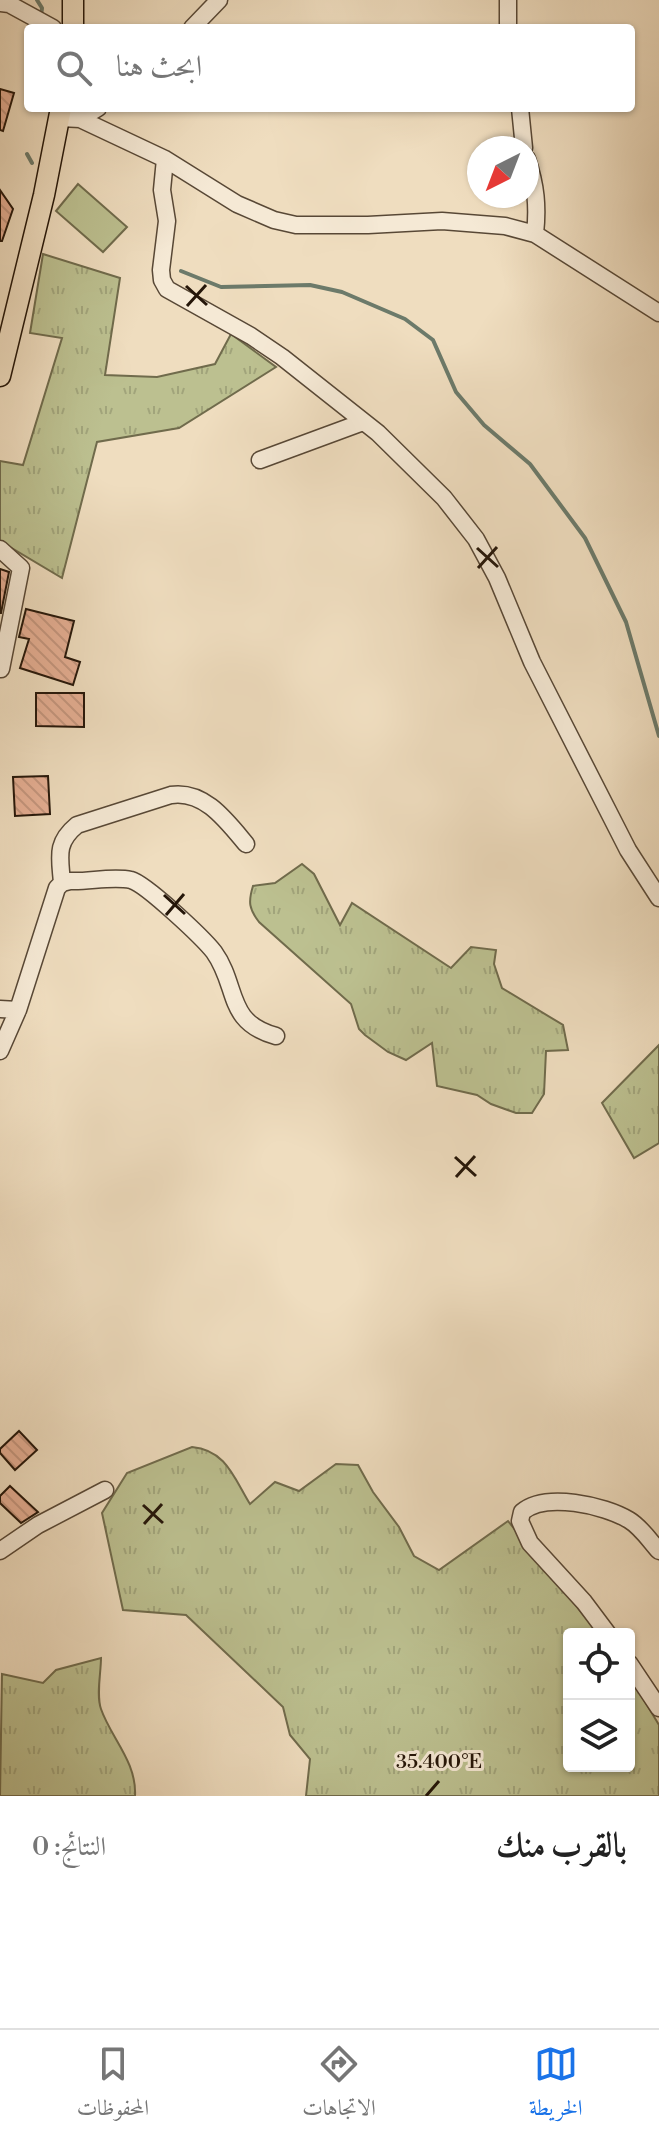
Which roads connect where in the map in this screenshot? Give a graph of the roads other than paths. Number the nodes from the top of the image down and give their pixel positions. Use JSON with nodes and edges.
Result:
{"nodes":[{"id":1,"x":73,"y":0,"type":"edge"},
{"id":2,"x":219,"y":0,"type":"edge"},
{"id":3,"x":508,"y":0,"type":"edge"},
{"id":4,"x":0,"y":3,"type":"edge"},
{"id":5,"x":46,"y":24,"type":"edge"},
{"id":6,"x":73,"y":24,"type":"edge"},
{"id":7,"x":196,"y":24,"type":"edge"},
{"id":8,"x":508,"y":24,"type":"edge"},
{"id":9,"x":520,"y":112,"type":"edge"},
{"id":10,"x":67,"y":115,"type":"edge"},
{"id":11,"x":523,"y":136,"type":"edge"},
{"id":12,"x":165,"y":159,"type":"junction"},
{"id":13,"x":537,"y":208,"type":"edge"},
{"id":14,"x":535,"y":234,"type":"junction"},
{"id":15,"x":659,"y":313,"type":"edge"},
{"id":16,"x":0,"y":376,"type":"edge"},
{"id":17,"x":363,"y":422,"type":"junction"},
{"id":18,"x":260,"y":460,"type":"dead end"},
{"id":19,"x":0,"y":549,"type":"edge"},
{"id":20,"x":1,"y":669,"type":"edge"},
{"id":21,"x":246,"y":844,"type":"dead end"},
{"id":22,"x":62,"y":883,"type":"junction"},
{"id":23,"x":659,"y":898,"type":"edge"},
{"id":24,"x":0,"y":1009,"type":"edge"},
{"id":25,"x":18,"y":1010,"type":"junction"},
{"id":26,"x":276,"y":1036,"type":"dead end"},
{"id":27,"x":0,"y":1051,"type":"edge"},
{"id":28,"x":105,"y":1490,"type":"dead end"},
{"id":29,"x":0,"y":1551,"type":"edge"},
{"id":30,"x":659,"y":1551,"type":"edge"},
{"id":31,"x":604,"y":1628,"type":"edge"},
{"id":32,"x":635,"y":1672,"type":"edge"},
{"id":33,"x":659,"y":1708,"type":"edge"}],
"edges":[{"from":1,"to":6,"type":"main road"},
{"from":2,"to":7,"type":"street"},
{"from":3,"to":8,"type":"street"},
{"from":4,"to":5,"type":"street"},
{"from":9,"to":11,"type":"street"},
{"from":10,"to":12,"type":"street"},
{"from":10,"to":16,"type":"main road"},
{"from":12,"to":14,"type":"street"},
{"from":12,"to":17,"type":"street"},
{"from":13,"to":14,"type":"street"},
{"from":14,"to":15,"type":"street"},
{"from":17,"to":18,"type":"street"},
{"from":17,"to":23,"type":"street"},
{"from":19,"to":20,"type":"street"},
{"from":21,"to":22,"type":"street"},
{"from":22,"to":25,"type":"street"},
{"from":22,"to":26,"type":"street"},
{"from":24,"to":25,"type":"street"},
{"from":25,"to":27,"type":"street"},
{"from":28,"to":29,"type":"street"},
{"from":30,"to":31,"type":"street"},
{"from":32,"to":33,"type":"street"}]}
